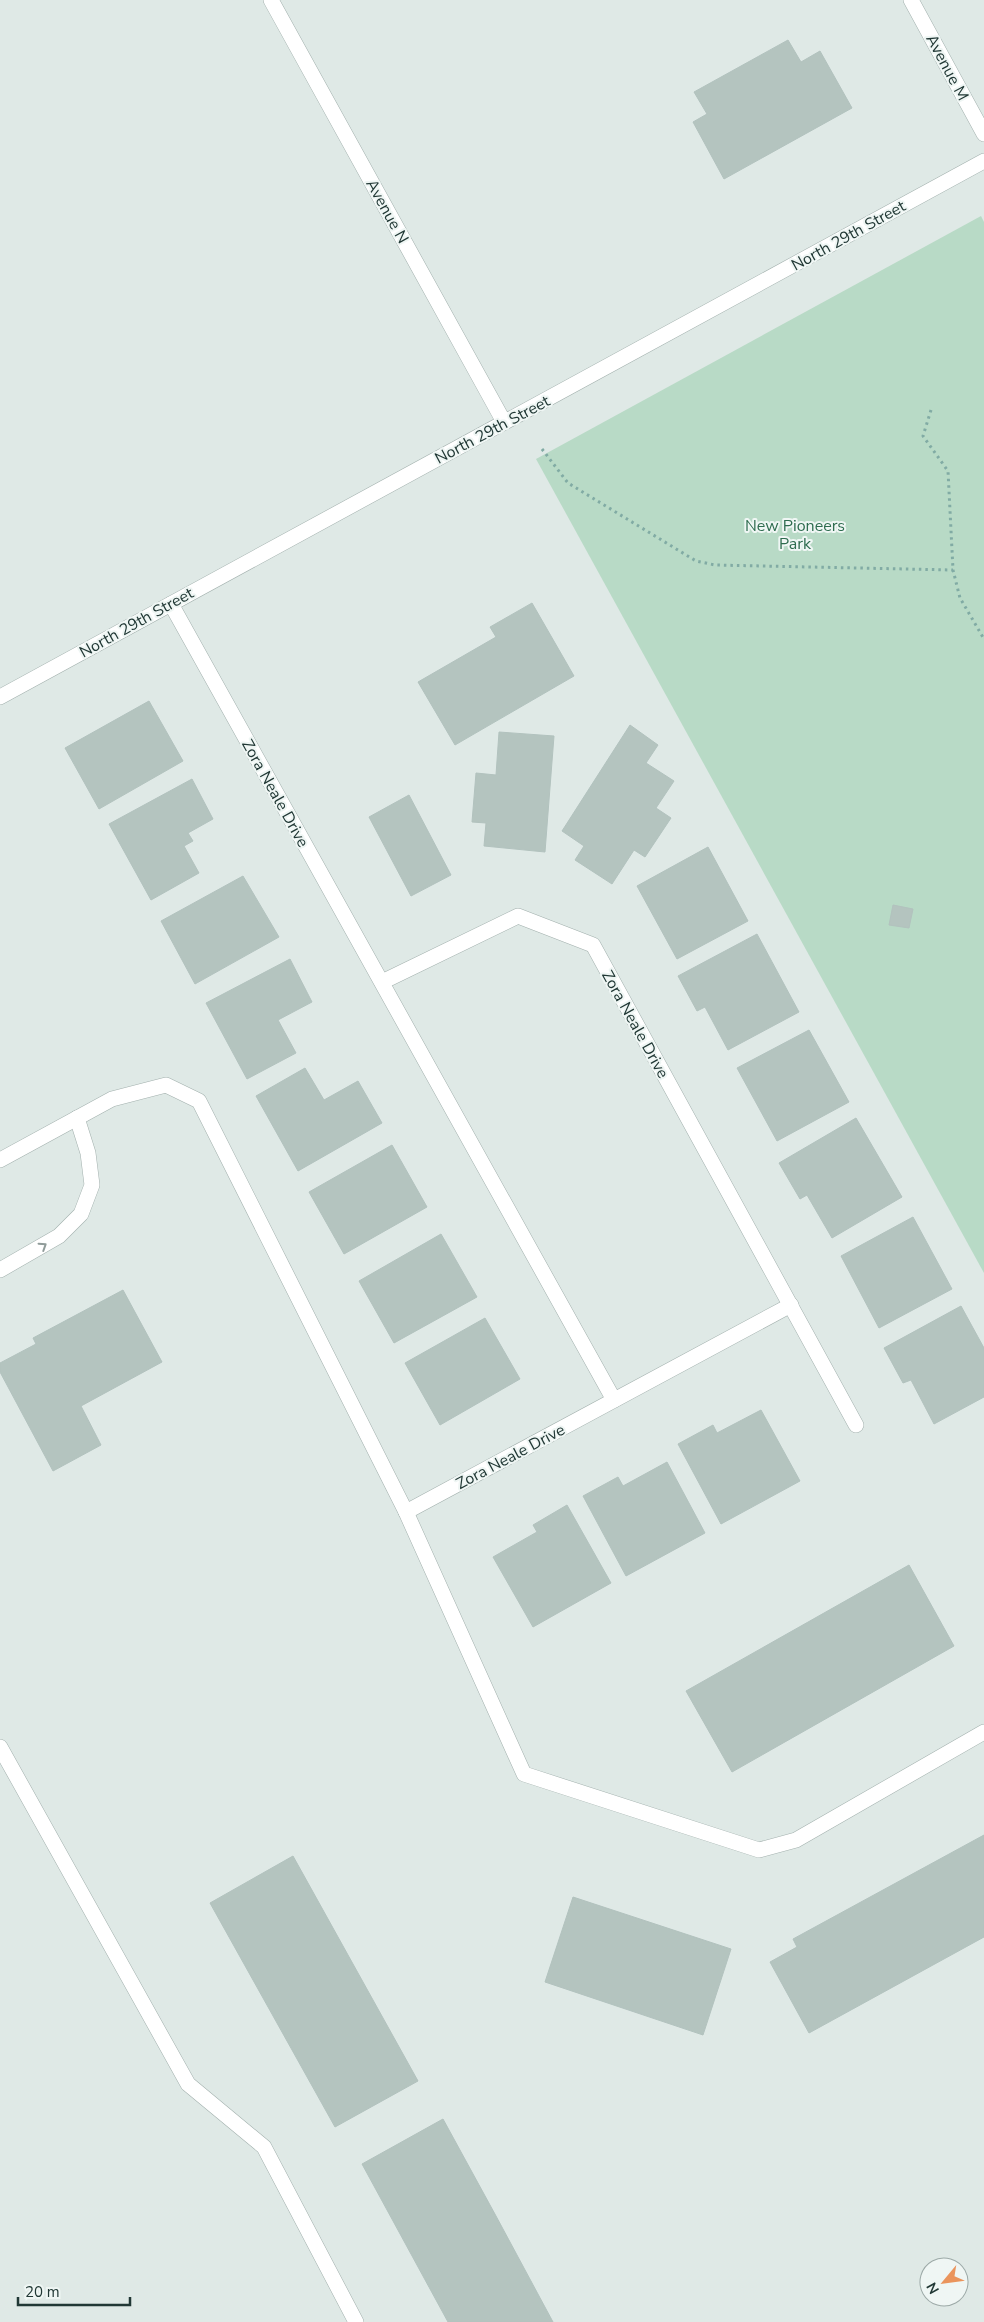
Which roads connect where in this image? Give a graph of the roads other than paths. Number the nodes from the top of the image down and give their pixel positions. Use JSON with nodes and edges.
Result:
{"nodes":[{"id":1,"x":271,"y":0,"type":"edge"},
{"id":2,"x":911,"y":0,"type":"edge"},
{"id":3,"x":984,"y":134,"type":"edge"},
{"id":4,"x":984,"y":161,"type":"edge"},
{"id":5,"x":504,"y":422,"type":"junction"},
{"id":6,"x":171,"y":604,"type":"junction"},
{"id":7,"x":0,"y":697,"type":"edge"},
{"id":8,"x":382,"y":982,"type":"junction"},
{"id":9,"x":77,"y":1118,"type":"junction"},
{"id":10,"x":0,"y":1160,"type":"edge"},
{"id":11,"x":0,"y":1270,"type":"edge"},
{"id":12,"x":790,"y":1305,"type":"junction"},
{"id":13,"x":614,"y":1400,"type":"junction"},
{"id":14,"x":856,"y":1425,"type":"dead end"},
{"id":15,"x":406,"y":1512,"type":"junction"},
{"id":16,"x":984,"y":1732,"type":"edge"},
{"id":17,"x":0,"y":1747,"type":"edge"},
{"id":18,"x":356,"y":2322,"type":"edge"}],
"edges":[{"from":1,"to":5,"type":"street","name":"Avenue N"},
{"from":2,"to":3,"type":"street","name":"Avenue M"},
{"from":4,"to":5,"type":"street","name":"North 29th Street"},
{"from":5,"to":6,"type":"street","name":"North 29th Street"},
{"from":6,"to":7,"type":"street","name":"North 29th Street"},
{"from":6,"to":8,"type":"street","name":"Zora Neale Drive"},
{"from":8,"to":12,"type":"street","name":"Zora Neale Drive"},
{"from":8,"to":13,"type":"street","name":"Zora Neale Drive"},
{"from":9,"to":10,"type":"street"},
{"from":11,"to":9,"type":"street","one_way":true},
{"from":9,"to":15,"type":"street"},
{"from":12,"to":13,"type":"street","name":"Zora Neale Drive"},
{"from":12,"to":14,"type":"street","name":"Zora Neale Drive"},
{"from":13,"to":15,"type":"street","name":"Zora Neale Drive"},
{"from":15,"to":16,"type":"street"},
{"from":17,"to":18,"type":"street"}]}
